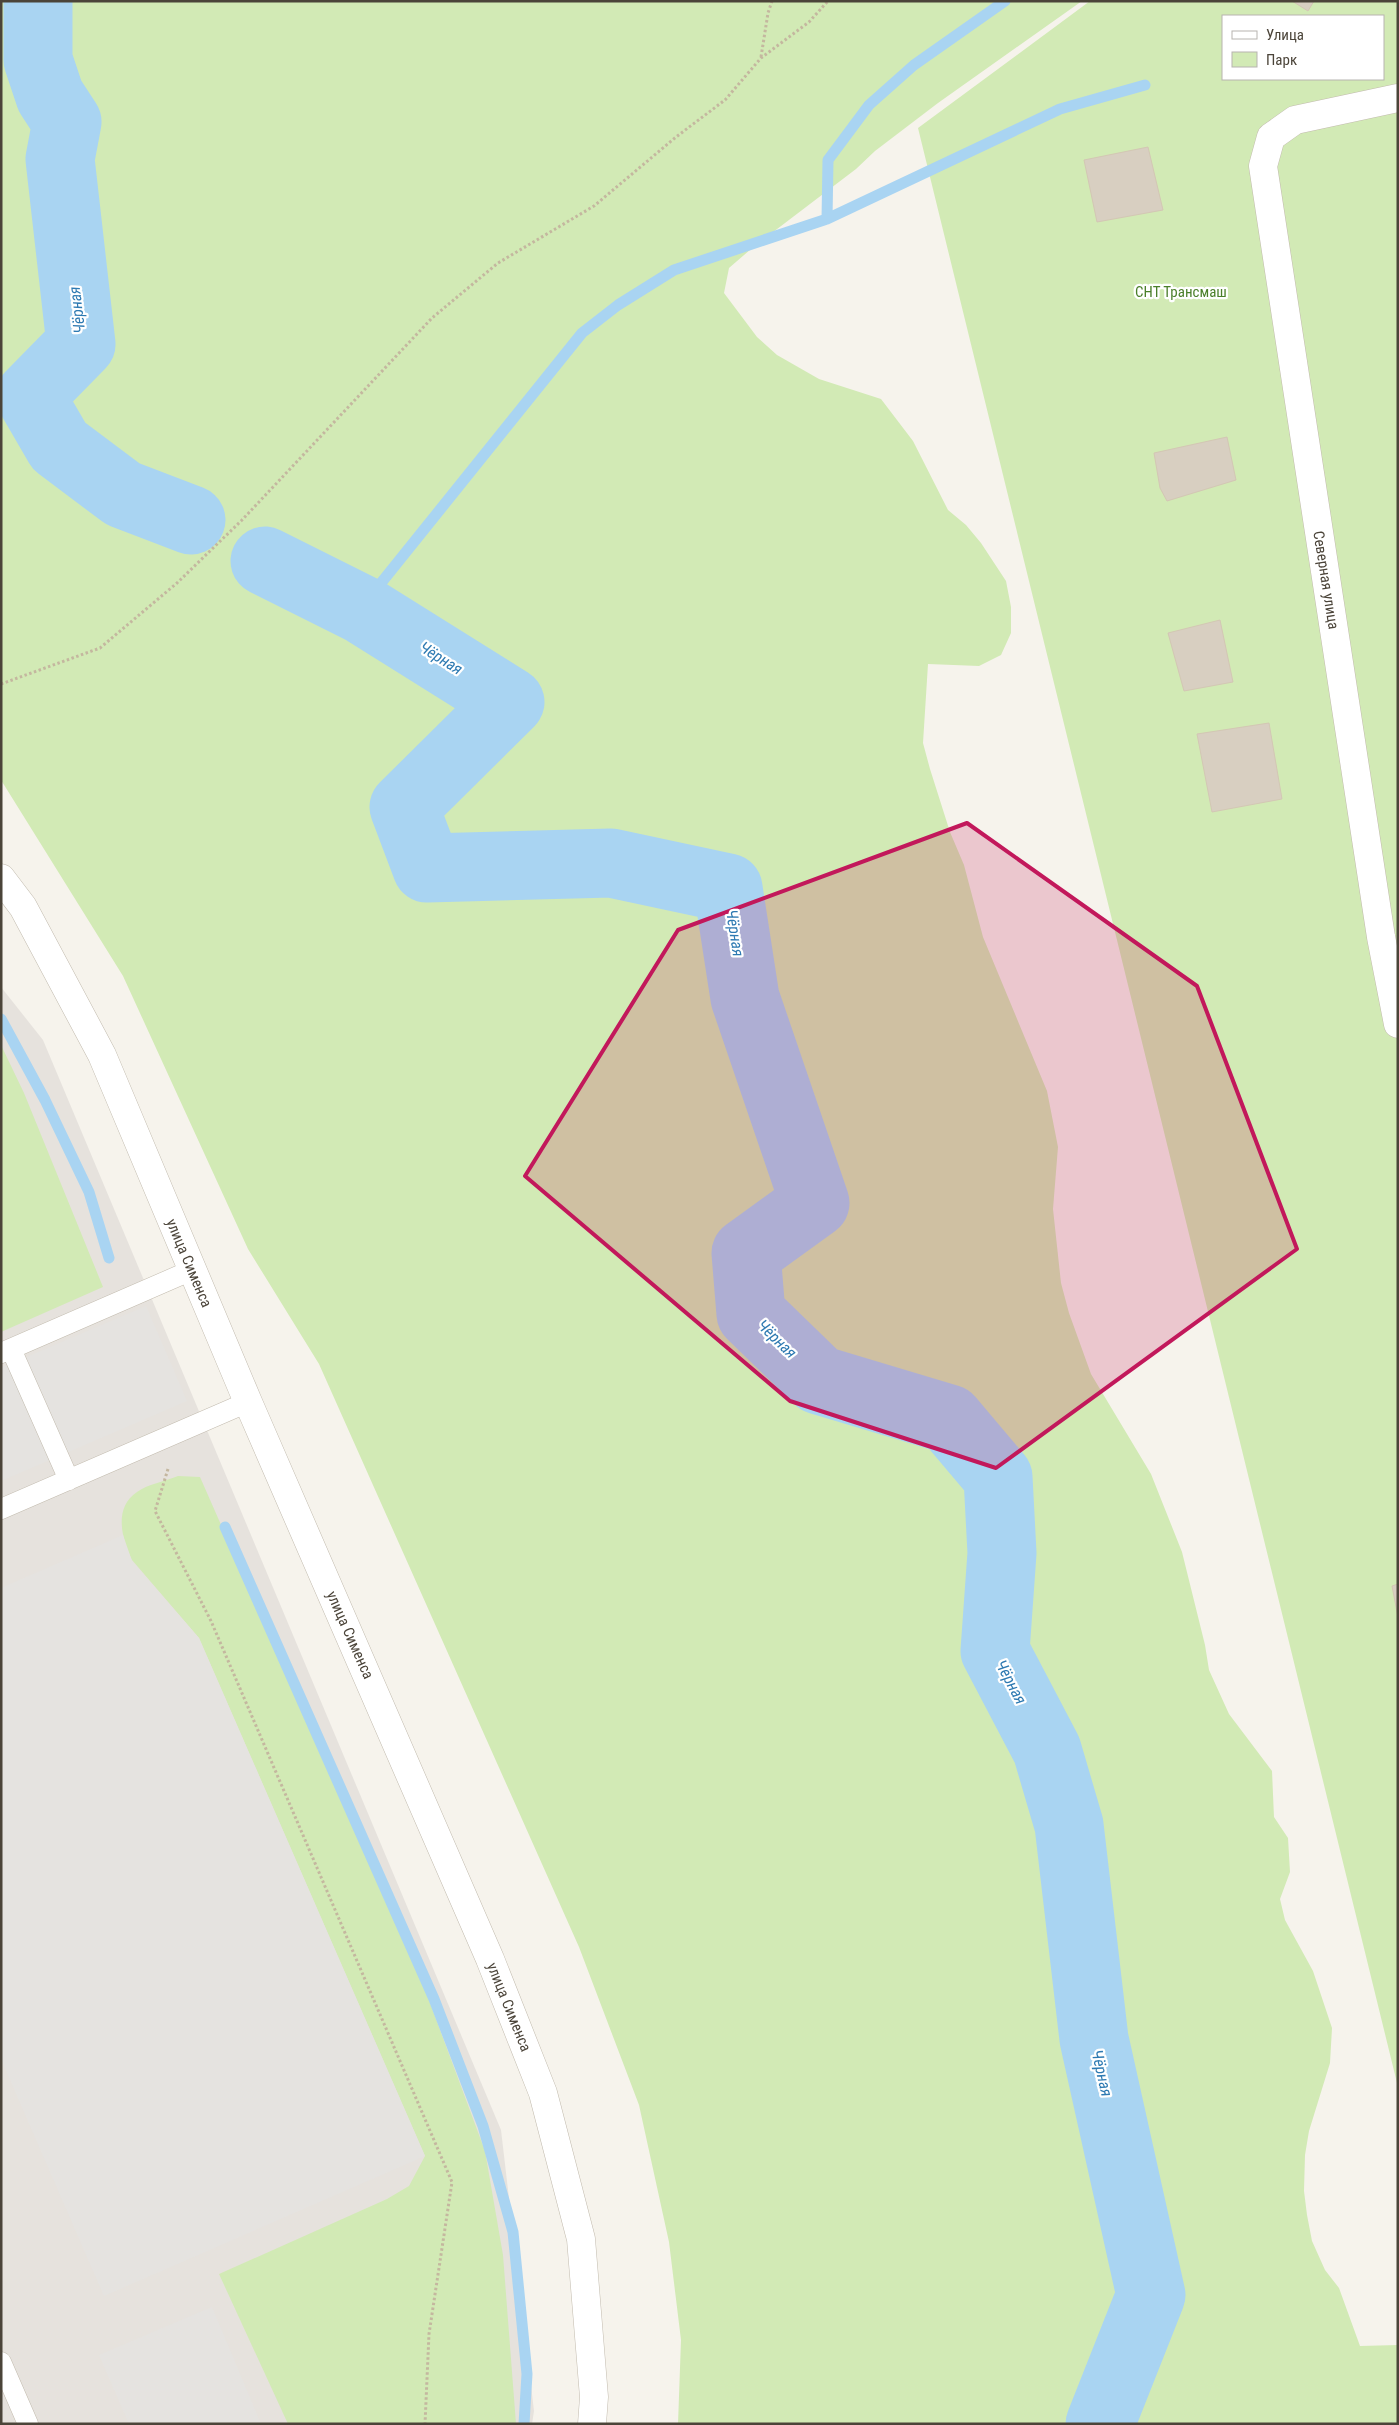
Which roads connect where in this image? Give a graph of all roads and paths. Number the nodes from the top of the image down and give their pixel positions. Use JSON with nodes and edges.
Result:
{"nodes":[{"id":1,"x":772,"y":1,"type":"edge"},
{"id":2,"x":828,"y":1,"type":"edge"},
{"id":3,"x":761,"y":58,"type":"junction"},
{"id":4,"x":1398,"y":98,"type":"edge"},
{"id":5,"x":1,"y":684,"type":"edge"},
{"id":6,"x":1,"y":878,"type":"edge"},
{"id":7,"x":1398,"y":1024,"type":"edge"},
{"id":8,"x":192,"y":1270,"type":"junction"},
{"id":9,"x":6,"y":1351,"type":"edge"},
{"id":10,"x":248,"y":1402,"type":"junction"},
{"id":11,"x":170,"y":1464,"type":"dead end"},
{"id":12,"x":69,"y":1480,"type":"junction"},
{"id":13,"x":1,"y":1509,"type":"edge"},
{"id":14,"x":1,"y":2362,"type":"edge"},
{"id":15,"x":28,"y":2424,"type":"edge"},
{"id":16,"x":425,"y":2424,"type":"edge"},
{"id":17,"x":592,"y":2424,"type":"edge"}],
"edges":[{"from":1,"to":3,"type":"path"},
{"from":2,"to":3,"type":"path"},
{"from":3,"to":5,"type":"path"},
{"from":4,"to":7,"type":"street","name":"Северная улица"},
{"from":6,"to":8,"type":"street","name":"улица Сименса"},
{"from":8,"to":9,"type":"lane"},
{"from":8,"to":10,"type":"street","name":"улица Сименса"},
{"from":9,"to":12,"type":"lane"},
{"from":10,"to":12,"type":"lane"},
{"from":10,"to":17,"type":"street","name":"улица Сименса"},
{"from":11,"to":16,"type":"path"},
{"from":12,"to":13,"type":"lane"},
{"from":14,"to":15,"type":"lane"}]}
